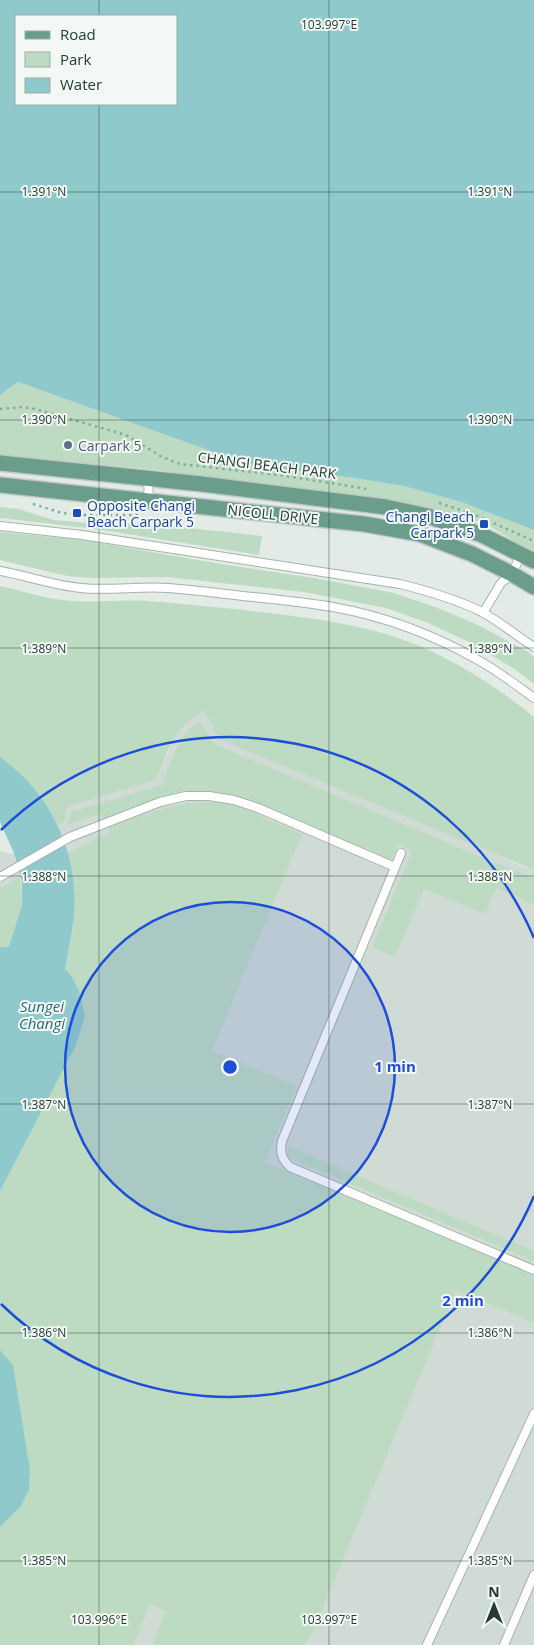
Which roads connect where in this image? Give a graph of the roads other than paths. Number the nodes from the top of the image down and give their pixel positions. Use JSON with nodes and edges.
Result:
{"nodes":[{"id":1,"x":0,"y":463,"type":"edge"},
{"id":2,"x":148,"y":478,"type":"junction"},
{"id":3,"x":0,"y":485,"type":"edge"},
{"id":4,"x":149,"y":501,"type":"junction"},
{"id":5,"x":0,"y":526,"type":"edge"},
{"id":6,"x":527,"y":557,"type":"edge"},
{"id":7,"x":0,"y":571,"type":"edge"},
{"id":8,"x":512,"y":574,"type":"junction"},
{"id":9,"x":534,"y":586,"type":"edge"},
{"id":10,"x":482,"y":613,"type":"junction"},
{"id":11,"x":534,"y":647,"type":"edge"},
{"id":12,"x":534,"y":698,"type":"edge"},
{"id":13,"x":401,"y":853,"type":"dead end"},
{"id":14,"x":395,"y":867,"type":"junction"},
{"id":15,"x":0,"y":877,"type":"edge"},
{"id":16,"x":534,"y":1270,"type":"edge"},
{"id":17,"x":534,"y":1414,"type":"edge"},
{"id":18,"x":534,"y":1575,"type":"edge"},
{"id":19,"x":427,"y":1645,"type":"edge"},
{"id":20,"x":504,"y":1645,"type":"edge"}],
"edges":[{"from":1,"to":2,"type":"main road","name":"NICOLL DRIVE"},
{"from":2,"to":4,"type":"lane"},
{"from":2,"to":6,"type":"main road","name":"NICOLL DRIVE"},
{"from":3,"to":4,"type":"main road","name":"NICOLL DRIVE"},
{"from":4,"to":8,"type":"main road","name":"NICOLL DRIVE"},
{"from":5,"to":10,"type":"lane"},
{"from":6,"to":8,"type":"lane"},
{"from":7,"to":12,"type":"lane"},
{"from":8,"to":9,"type":"main road","name":"NICOLL DRIVE"},
{"from":8,"to":10,"type":"lane"},
{"from":10,"to":11,"type":"lane"},
{"from":13,"to":14,"type":"lane"},
{"from":14,"to":15,"type":"lane"},
{"from":14,"to":16,"type":"lane"},
{"from":17,"to":19,"type":"lane"},
{"from":18,"to":20,"type":"lane"}]}
